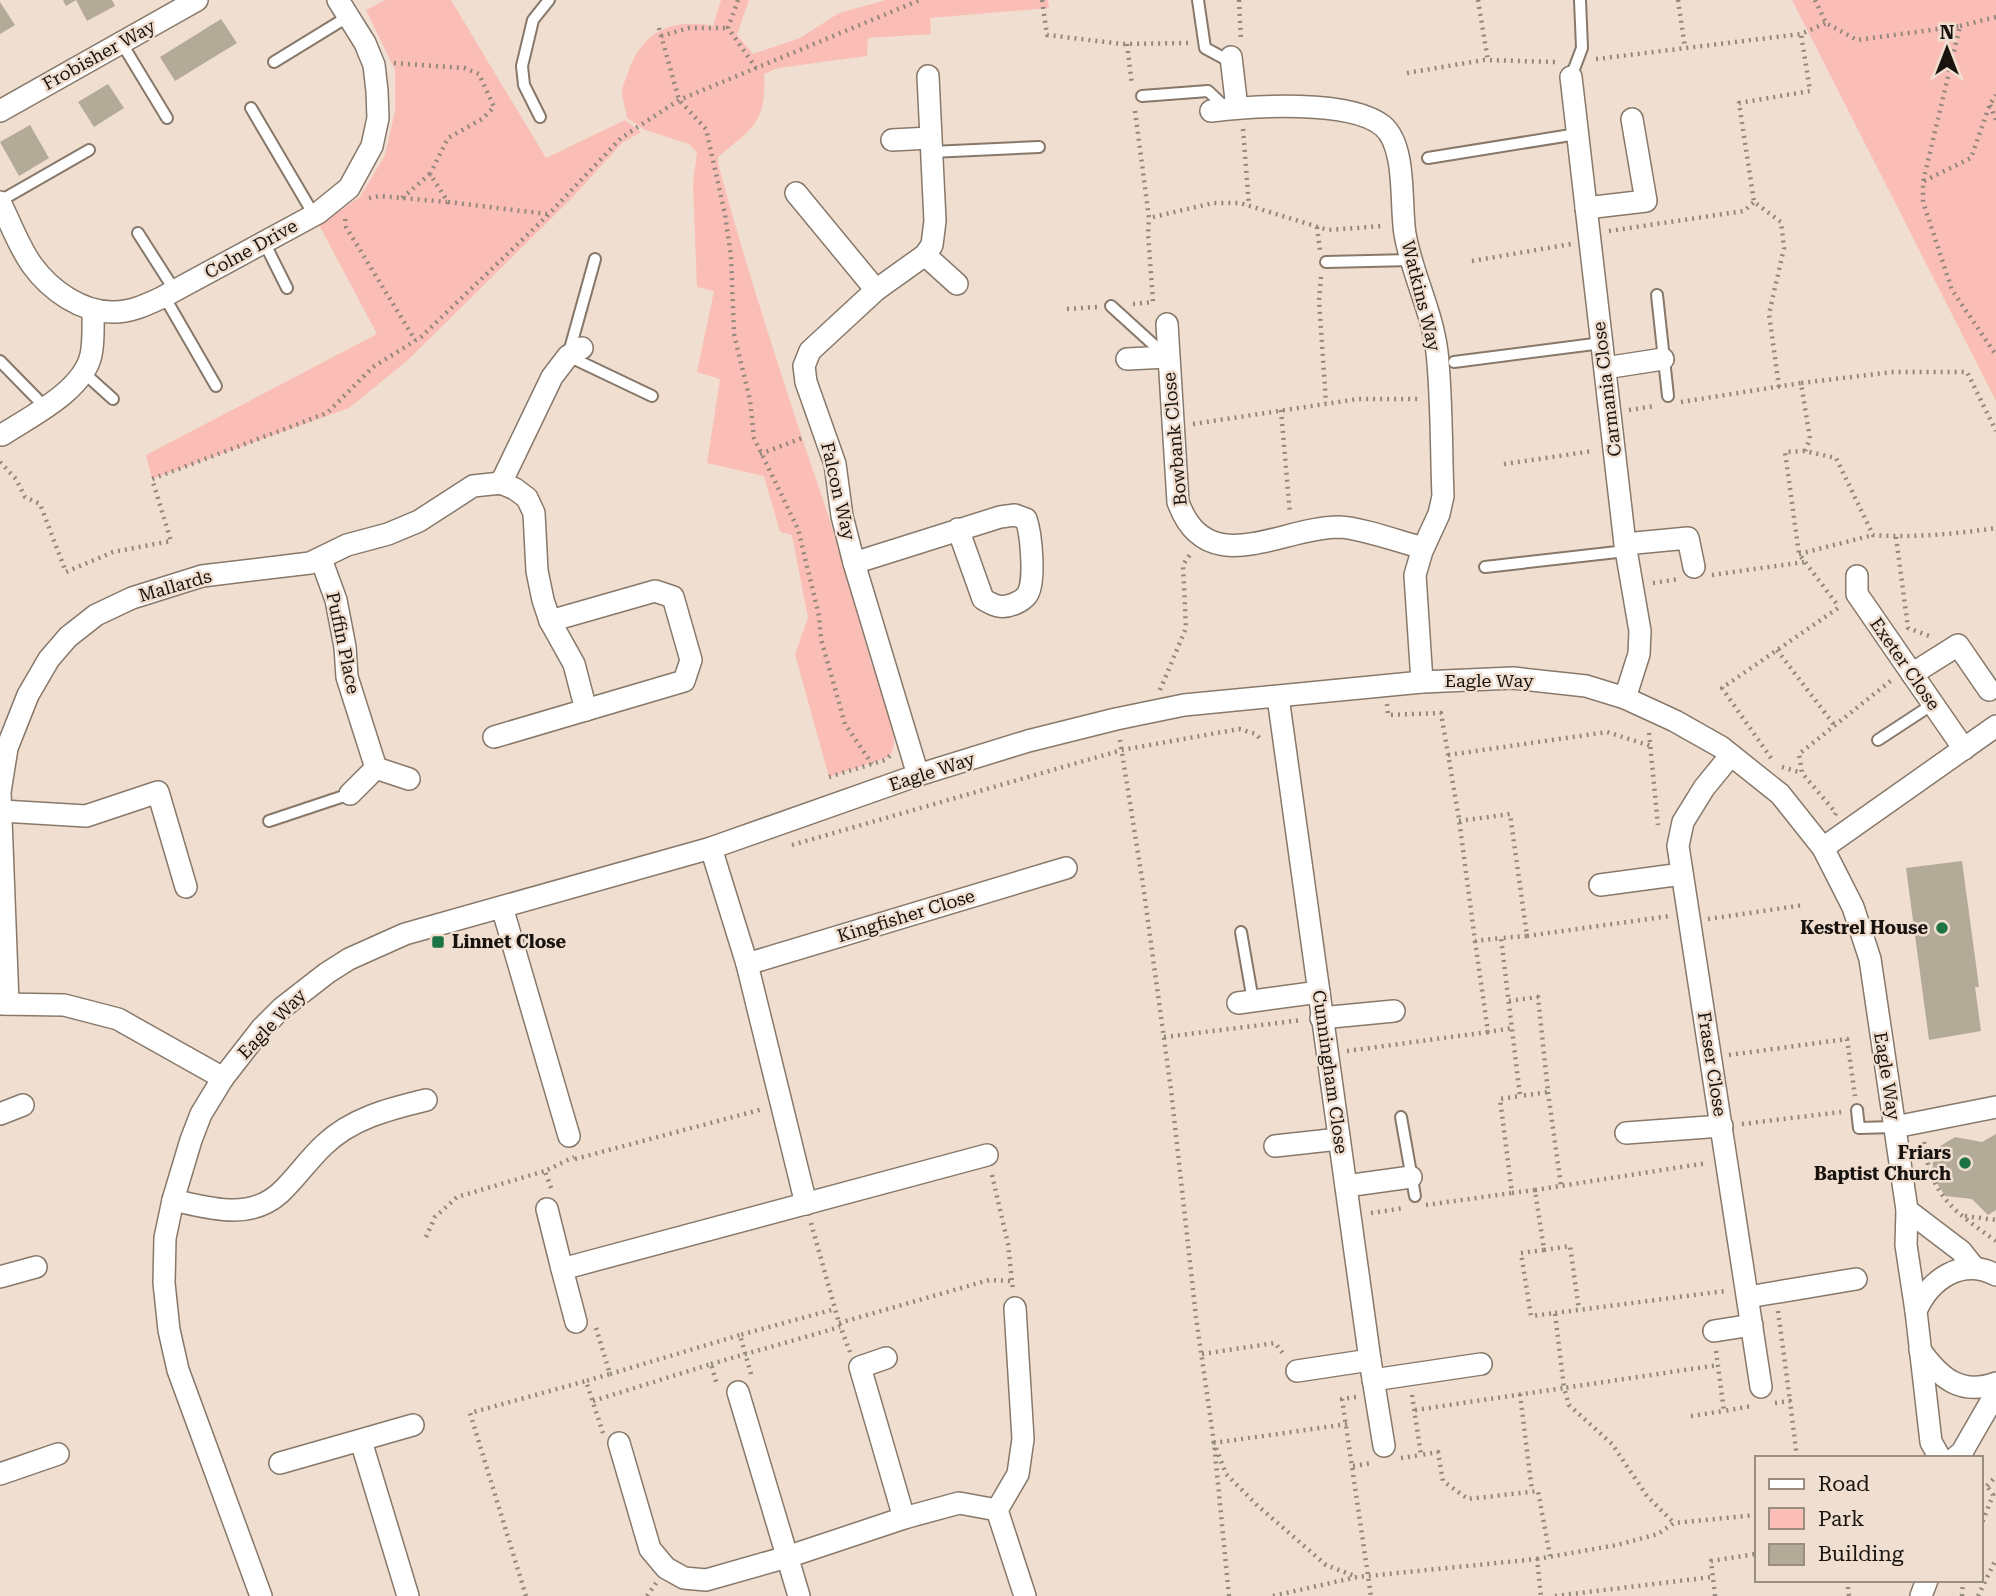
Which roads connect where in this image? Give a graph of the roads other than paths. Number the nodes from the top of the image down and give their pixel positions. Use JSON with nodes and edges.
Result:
{"nodes":[{"id":1,"x":549,"y":0,"type":"edge"},
{"id":2,"x":1198,"y":0,"type":"edge"},
{"id":3,"x":1580,"y":0,"type":"edge"},
{"id":4,"x":182,"y":3,"type":"edge"},
{"id":5,"x":343,"y":8,"type":"edge"},
{"id":6,"x":121,"y":42,"type":"junction"},
{"id":7,"x":1231,"y":60,"type":"joint"},
{"id":8,"x":274,"y":62,"type":"dead end"},
{"id":9,"x":1574,"y":69,"type":"joint"},
{"id":10,"x":928,"y":75,"type":"dead end"},
{"id":11,"x":1138,"y":96,"type":"road end"},
{"id":12,"x":251,"y":108,"type":"dead end"},
{"id":13,"x":1229,"y":109,"type":"junction"},
{"id":14,"x":0,"y":111,"type":"edge"},
{"id":15,"x":540,"y":117,"type":"dead end"},
{"id":16,"x":167,"y":118,"type":"dead end"},
{"id":17,"x":1632,"y":119,"type":"dead end"},
{"id":18,"x":1577,"y":134,"type":"junction"},
{"id":19,"x":892,"y":140,"type":"dead end"},
{"id":20,"x":930,"y":145,"type":"junction"},
{"id":21,"x":1039,"y":147,"type":"dead end"},
{"id":22,"x":89,"y":150,"type":"dead end"},
{"id":23,"x":1428,"y":158,"type":"dead end"},
{"id":24,"x":796,"y":193,"type":"dead end"},
{"id":25,"x":0,"y":201,"type":"edge"},
{"id":26,"x":1586,"y":208,"type":"junction"},
{"id":27,"x":314,"y":215,"type":"junction"},
{"id":28,"x":138,"y":233,"type":"dead end"},
{"id":29,"x":264,"y":242,"type":"junction"},
{"id":30,"x":925,"y":256,"type":"junction"},
{"id":31,"x":595,"y":259,"type":"dead end"},
{"id":32,"x":1411,"y":260,"type":"junction"},
{"id":33,"x":1323,"y":265,"type":"road end"},
{"id":34,"x":957,"y":284,"type":"dead end"},
{"id":35,"x":287,"y":288,"type":"dead end"},
{"id":36,"x":876,"y":290,"type":"junction"},
{"id":37,"x":169,"y":294,"type":"junction"},
{"id":38,"x":1657,"y":295,"type":"dead end"},
{"id":39,"x":1111,"y":306,"type":"road end"},
{"id":40,"x":93,"y":311,"type":"junction"},
{"id":41,"x":1167,"y":324,"type":"dead end"},
{"id":42,"x":1602,"y":343,"type":"junction"},
{"id":43,"x":575,"y":352,"type":"junction"},
{"id":44,"x":1168,"y":358,"type":"junction"},
{"id":45,"x":1127,"y":359,"type":"dead end"},
{"id":46,"x":1663,"y":359,"type":"junction"},
{"id":47,"x":0,"y":361,"type":"edge"},
{"id":48,"x":1454,"y":362,"type":"dead end"},
{"id":49,"x":1605,"y":368,"type":"junction"},
{"id":50,"x":83,"y":372,"type":"junction"},
{"id":51,"x":216,"y":386,"type":"dead end"},
{"id":52,"x":652,"y":396,"type":"dead end"},
{"id":53,"x":113,"y":399,"type":"dead end"},
{"id":54,"x":1668,"y":400,"type":"road end"},
{"id":55,"x":45,"y":407,"type":"junction"},
{"id":56,"x":2,"y":435,"type":"dead end"},
{"id":57,"x":501,"y":483,"type":"junction"},
{"id":58,"x":958,"y":529,"type":"junction"},
{"id":59,"x":1625,"y":547,"type":"junction"},
{"id":60,"x":1423,"y":548,"type":"junction"},
{"id":61,"x":321,"y":559,"type":"junction"},
{"id":62,"x":854,"y":563,"type":"junction"},
{"id":63,"x":1485,"y":567,"type":"dead end"},
{"id":64,"x":1696,"y":573,"type":"road end"},
{"id":65,"x":1857,"y":585,"type":"road end"},
{"id":66,"x":550,"y":621,"type":"junction"},
{"id":67,"x":1910,"y":671,"type":"junction"},
{"id":68,"x":1422,"y":682,"type":"junction"},
{"id":69,"x":1989,"y":690,"type":"dead end"},
{"id":70,"x":1278,"y":697,"type":"junction"},
{"id":71,"x":1625,"y":698,"type":"junction"},
{"id":72,"x":1933,"y":704,"type":"junction"},
{"id":73,"x":586,"y":710,"type":"junction"},
{"id":74,"x":1996,"y":726,"type":"edge"},
{"id":75,"x":494,"y":737,"type":"dead end"},
{"id":76,"x":1878,"y":740,"type":"dead end"},
{"id":77,"x":1964,"y":749,"type":"junction"},
{"id":78,"x":1731,"y":755,"type":"junction"},
{"id":79,"x":376,"y":768,"type":"junction"},
{"id":80,"x":918,"y":775,"type":"junction"},
{"id":81,"x":409,"y":779,"type":"dead end"},
{"id":82,"x":350,"y":793,"type":"joint"},
{"id":83,"x":2,"y":811,"type":"junction"},
{"id":84,"x":269,"y":821,"type":"dead end"},
{"id":85,"x":711,"y":848,"type":"junction"},
{"id":86,"x":1823,"y":848,"type":"junction"},
{"id":87,"x":1066,"y":868,"type":"dead end"},
{"id":88,"x":1682,"y":874,"type":"junction"},
{"id":89,"x":1600,"y":885,"type":"dead end"},
{"id":90,"x":186,"y":887,"type":"dead end"},
{"id":91,"x":502,"y":907,"type":"junction"},
{"id":92,"x":1241,"y":932,"type":"dead end"},
{"id":93,"x":747,"y":964,"type":"junction"},
{"id":94,"x":1319,"y":992,"type":"junction"},
{"id":95,"x":1246,"y":1002,"type":"joint"},
{"id":96,"x":4,"y":1004,"type":"edge"},
{"id":97,"x":1394,"y":1011,"type":"dead end"},
{"id":98,"x":1321,"y":1017,"type":"junction"},
{"id":99,"x":223,"y":1078,"type":"junction"},
{"id":100,"x":426,"y":1100,"type":"dead end"},
{"id":101,"x":23,"y":1105,"type":"dead end"},
{"id":102,"x":1996,"y":1107,"type":"edge"},
{"id":103,"x":1857,"y":1110,"type":"road end"},
{"id":104,"x":0,"y":1114,"type":"edge"},
{"id":105,"x":1401,"y":1117,"type":"dead end"},
{"id":106,"x":1722,"y":1126,"type":"junction"},
{"id":107,"x":1895,"y":1127,"type":"junction"},
{"id":108,"x":1626,"y":1133,"type":"dead end"},
{"id":109,"x":569,"y":1136,"type":"road end"},
{"id":110,"x":1339,"y":1139,"type":"junction"},
{"id":111,"x":1275,"y":1146,"type":"dead end"},
{"id":112,"x":987,"y":1155,"type":"road end"},
{"id":113,"x":1346,"y":1186,"type":"junction"},
{"id":114,"x":1413,"y":1186,"type":"joint"},
{"id":115,"x":173,"y":1200,"type":"junction"},
{"id":116,"x":806,"y":1204,"type":"junction"},
{"id":117,"x":547,"y":1209,"type":"road end"},
{"id":118,"x":1907,"y":1210,"type":"junction"},
{"id":119,"x":1973,"y":1266,"type":"junction"},
{"id":120,"x":36,"y":1267,"type":"dead end"},
{"id":121,"x":562,"y":1269,"type":"junction"},
{"id":122,"x":1996,"y":1275,"type":"edge"},
{"id":123,"x":0,"y":1277,"type":"edge"},
{"id":124,"x":1856,"y":1279,"type":"dead end"},
{"id":125,"x":1747,"y":1293,"type":"junction"},
{"id":126,"x":1015,"y":1308,"type":"road end"},
{"id":127,"x":1916,"y":1311,"type":"junction"},
{"id":128,"x":576,"y":1322,"type":"road end"},
{"id":129,"x":1752,"y":1325,"type":"junction"},
{"id":130,"x":1714,"y":1331,"type":"dead end"},
{"id":131,"x":1920,"y":1350,"type":"junction"},
{"id":132,"x":886,"y":1358,"type":"dead end"},
{"id":133,"x":1481,"y":1364,"type":"dead end"},
{"id":134,"x":1297,"y":1371,"type":"road end"},
{"id":135,"x":1373,"y":1378,"type":"junction"},
{"id":136,"x":1996,"y":1383,"type":"edge"},
{"id":137,"x":1761,"y":1387,"type":"dead end"},
{"id":138,"x":737,"y":1390,"type":"road end"},
{"id":139,"x":1996,"y":1393,"type":"edge"},
{"id":140,"x":413,"y":1425,"type":"dead end"},
{"id":141,"x":361,"y":1441,"type":"junction"},
{"id":142,"x":620,"y":1443,"type":"road end"},
{"id":143,"x":1384,"y":1446,"type":"dead end"},
{"id":144,"x":58,"y":1454,"type":"dead end"},
{"id":145,"x":1939,"y":1456,"type":"edge"},
{"id":146,"x":1957,"y":1456,"type":"edge"},
{"id":147,"x":280,"y":1463,"type":"dead end"},
{"id":148,"x":0,"y":1474,"type":"edge"},
{"id":149,"x":997,"y":1510,"type":"junction"},
{"id":150,"x":904,"y":1518,"type":"junction"},
{"id":151,"x":787,"y":1558,"type":"junction"},
{"id":152,"x":261,"y":1596,"type":"edge"},
{"id":153,"x":408,"y":1596,"type":"edge"},
{"id":154,"x":799,"y":1596,"type":"edge"},
{"id":155,"x":1025,"y":1596,"type":"edge"}],
"edges":[{"from":1,"to":15,"type":"lane"},
{"from":2,"to":7,"type":"lane"},
{"from":3,"to":9,"type":"lane"},
{"from":4,"to":6,"type":"street","name":"Frobisher Way"},
{"from":5,"to":8,"type":"lane"},
{"from":5,"to":27,"type":"street","name":"Colne Drive"},
{"from":6,"to":14,"type":"street","name":"Frobisher Way"},
{"from":6,"to":16,"type":"lane"},
{"from":7,"to":13,"type":"street"},
{"from":9,"to":18,"type":"street","name":"Carmania Close"},
{"from":10,"to":20,"type":"street"},
{"from":11,"to":13,"type":"lane"},
{"from":12,"to":27,"type":"lane"},
{"from":13,"to":32,"type":"street","name":"Watkins Way"},
{"from":17,"to":26,"type":"street"},
{"from":18,"to":23,"type":"lane"},
{"from":18,"to":26,"type":"street","name":"Carmania Close"},
{"from":19,"to":20,"type":"street"},
{"from":20,"to":21,"type":"lane"},
{"from":20,"to":30,"type":"street"},
{"from":22,"to":25,"type":"lane"},
{"from":24,"to":36,"type":"street"},
{"from":25,"to":40,"type":"street"},
{"from":26,"to":42,"type":"street","name":"Carmania Close"},
{"from":27,"to":29,"type":"street","name":"Colne Drive"},
{"from":28,"to":37,"type":"lane"},
{"from":29,"to":35,"type":"lane"},
{"from":29,"to":37,"type":"street","name":"Colne Drive"},
{"from":30,"to":34,"type":"street"},
{"from":30,"to":36,"type":"street","name":"Falcon Way"},
{"from":31,"to":43,"type":"lane"},
{"from":32,"to":33,"type":"lane"},
{"from":32,"to":60,"type":"street","name":"Watkins Way"},
{"from":36,"to":62,"type":"street","name":"Falcon Way"},
{"from":37,"to":40,"type":"street","name":"Colne Drive"},
{"from":37,"to":51,"type":"lane"},
{"from":38,"to":46,"type":"lane"},
{"from":39,"to":44,"type":"lane","name":"Bowbank Close"},
{"from":40,"to":50,"type":"street"},
{"from":41,"to":44,"type":"street","name":"Bowbank Close"},
{"from":42,"to":48,"type":"lane"},
{"from":42,"to":49,"type":"street","name":"Carmania Close"},
{"from":43,"to":52,"type":"lane"},
{"from":43,"to":57,"type":"street"},
{"from":44,"to":45,"type":"street","name":"Bowbank Close"},
{"from":44,"to":60,"type":"street","name":"Bowbank Close"},
{"from":46,"to":49,"type":"street"},
{"from":46,"to":54,"type":"lane"},
{"from":47,"to":55,"type":"lane"},
{"from":49,"to":59,"type":"street","name":"Carmania Close"},
{"from":50,"to":53,"type":"lane"},
{"from":50,"to":55,"type":"street"},
{"from":55,"to":56,"type":"street"},
{"from":57,"to":61,"type":"street","name":"Mallards"},
{"from":57,"to":66,"type":"street"},
{"from":58,"to":58,"type":"street"},
{"from":58,"to":62,"type":"street"},
{"from":59,"to":63,"type":"lane"},
{"from":59,"to":64,"type":"street"},
{"from":59,"to":71,"type":"street","name":"Carmania Close"},
{"from":60,"to":68,"type":"street","name":"Watkins Way"},
{"from":61,"to":79,"type":"street","name":"Puffin Place"},
{"from":61,"to":83,"type":"street","name":"Mallards"},
{"from":62,"to":80,"type":"street","name":"Falcon Way"},
{"from":65,"to":67,"type":"street","name":"Exeter Close"},
{"from":66,"to":73,"type":"street"},
{"from":66,"to":73,"type":"street"},
{"from":67,"to":69,"type":"street"},
{"from":67,"to":72,"type":"street","name":"Exeter Close"},
{"from":68,"to":70,"type":"street","name":"Eagle Way"},
{"from":68,"to":71,"type":"street","name":"Eagle Way"},
{"from":70,"to":80,"type":"street","name":"Eagle Way"},
{"from":70,"to":94,"type":"street","name":"Cunningham Close"},
{"from":71,"to":78,"type":"street","name":"Eagle Way"},
{"from":72,"to":76,"type":"lane"},
{"from":72,"to":77,"type":"street","name":"Exeter Close"},
{"from":73,"to":75,"type":"street"},
{"from":74,"to":77,"type":"street"},
{"from":77,"to":86,"type":"street"},
{"from":78,"to":86,"type":"street","name":"Eagle Way"},
{"from":78,"to":88,"type":"street","name":"Fraser Close"},
{"from":79,"to":81,"type":"street"},
{"from":79,"to":82,"type":"street"},
{"from":80,"to":85,"type":"street","name":"Eagle Way"},
{"from":82,"to":84,"type":"lane"},
{"from":83,"to":90,"type":"street"},
{"from":83,"to":96,"type":"street","name":"Mallards"},
{"from":85,"to":91,"type":"street","name":"Eagle Way"},
{"from":85,"to":93,"type":"street"},
{"from":86,"to":107,"type":"street","name":"Eagle Way"},
{"from":87,"to":93,"type":"street","name":"Kingfisher Close"},
{"from":88,"to":89,"type":"street"},
{"from":88,"to":106,"type":"street","name":"Fraser Close"},
{"from":91,"to":99,"type":"street","name":"Eagle Way"},
{"from":91,"to":109,"type":"street"},
{"from":92,"to":95,"type":"lane"},
{"from":93,"to":116,"type":"street"},
{"from":94,"to":95,"type":"street"},
{"from":94,"to":98,"type":"street","name":"Cunningham Close"},
{"from":96,"to":99,"type":"street"},
{"from":97,"to":98,"type":"street"},
{"from":98,"to":110,"type":"street","name":"Cunningham Close"},
{"from":99,"to":115,"type":"street","name":"Eagle Way"},
{"from":100,"to":115,"type":"street"},
{"from":101,"to":104,"type":"street"},
{"from":102,"to":107,"type":"street"},
{"from":103,"to":107,"type":"lane"},
{"from":105,"to":114,"type":"lane"},
{"from":106,"to":108,"type":"street"},
{"from":106,"to":125,"type":"street","name":"Fraser Close"},
{"from":107,"to":118,"type":"street","name":"Eagle Way"},
{"from":110,"to":111,"type":"street"},
{"from":110,"to":113,"type":"street","name":"Cunningham Close"},
{"from":112,"to":116,"type":"street"},
{"from":113,"to":114,"type":"street"},
{"from":113,"to":135,"type":"street","name":"Cunningham Close"},
{"from":115,"to":152,"type":"street","name":"Eagle Way"},
{"from":116,"to":121,"type":"street"},
{"from":117,"to":121,"type":"street"},
{"from":118,"to":119,"type":"street"},
{"from":118,"to":127,"type":"street","name":"Eagle Way"},
{"from":119,"to":122,"type":"street"},
{"from":119,"to":127,"type":"street"},
{"from":120,"to":123,"type":"street"},
{"from":121,"to":128,"type":"street"},
{"from":124,"to":125,"type":"street"},
{"from":125,"to":129,"type":"street","name":"Fraser Close"},
{"from":126,"to":149,"type":"street"},
{"from":127,"to":131,"type":"street","name":"Eagle Way"},
{"from":129,"to":130,"type":"street"},
{"from":129,"to":137,"type":"street","name":"Fraser Close"},
{"from":131,"to":136,"type":"street"},
{"from":131,"to":145,"type":"street"},
{"from":132,"to":150,"type":"street"},
{"from":133,"to":135,"type":"street"},
{"from":134,"to":135,"type":"street"},
{"from":135,"to":143,"type":"street","name":"Cunningham Close"},
{"from":138,"to":151,"type":"street"},
{"from":139,"to":146,"type":"street"},
{"from":140,"to":141,"type":"street"},
{"from":141,"to":147,"type":"street"},
{"from":141,"to":153,"type":"street"},
{"from":142,"to":151,"type":"street"},
{"from":144,"to":148,"type":"street"},
{"from":149,"to":150,"type":"street"},
{"from":149,"to":155,"type":"street"},
{"from":150,"to":151,"type":"street"},
{"from":151,"to":154,"type":"street"}]}
